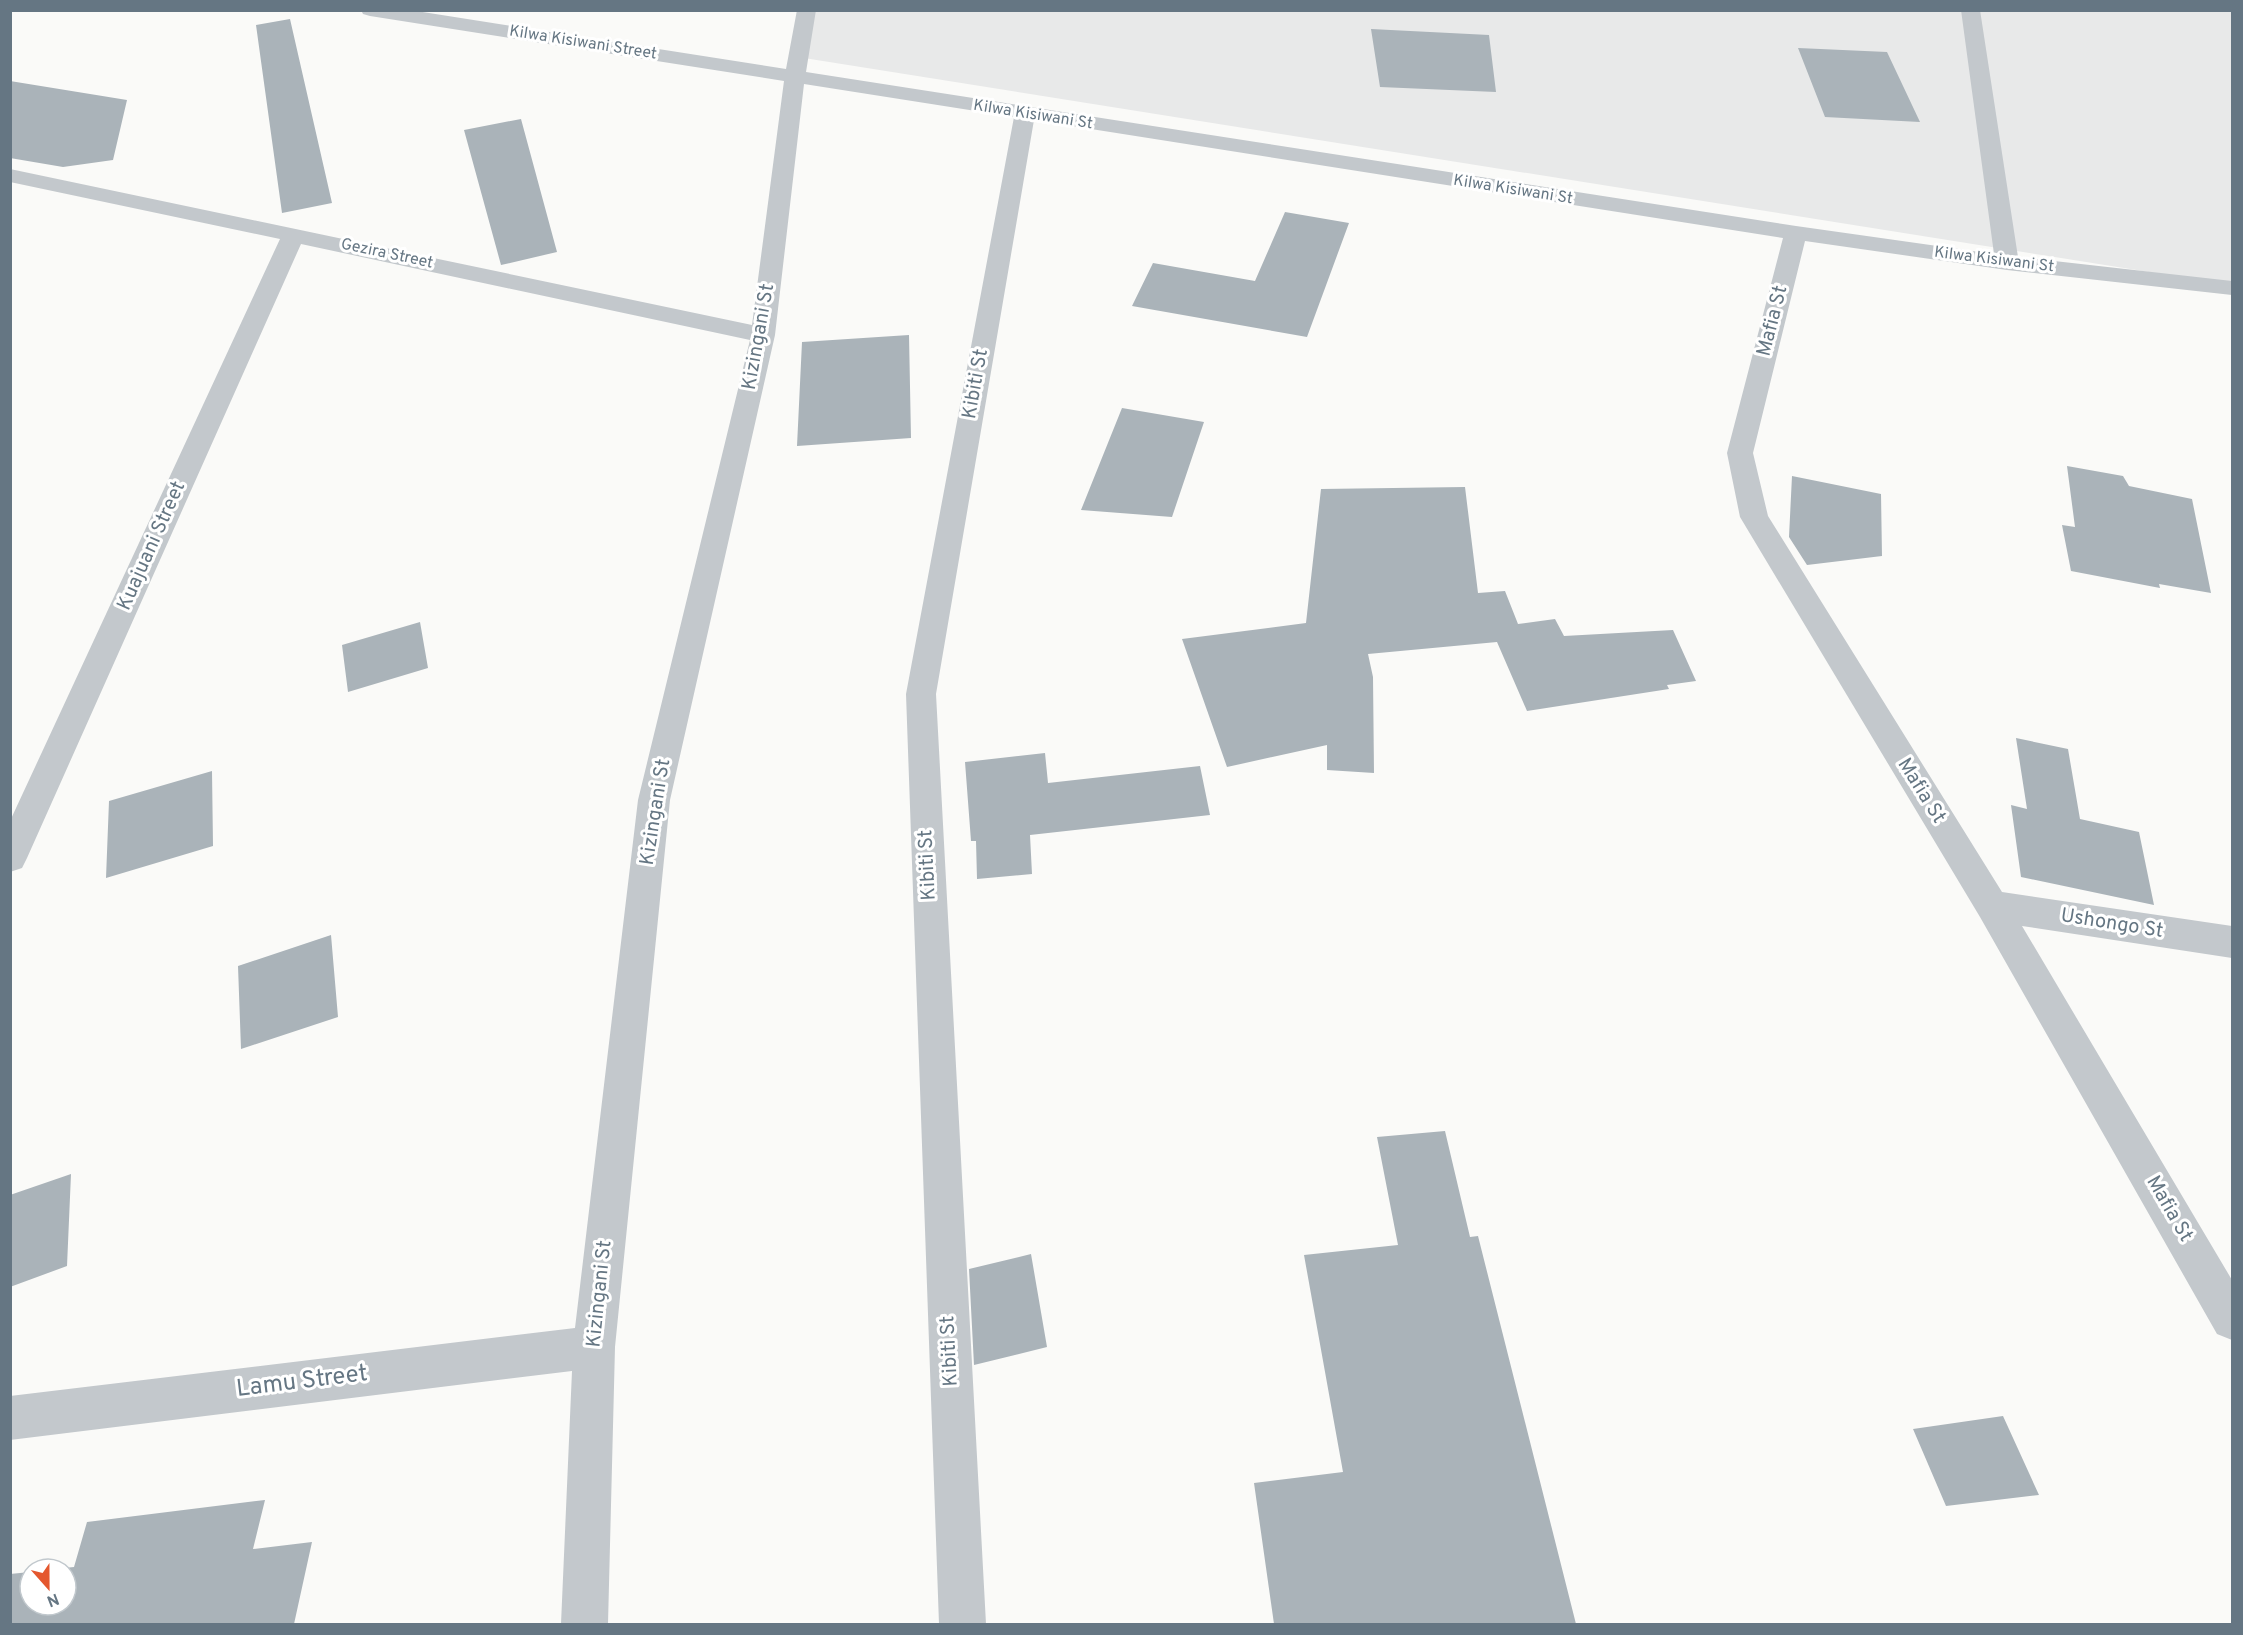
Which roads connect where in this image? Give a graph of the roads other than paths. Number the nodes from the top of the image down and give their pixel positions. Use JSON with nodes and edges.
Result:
{"nodes":[{"id":1,"x":807,"y":10,"type":"edge"},
{"id":2,"x":1970,"y":10,"type":"edge"},
{"id":3,"x":381,"y":11,"type":"edge"},
{"id":4,"x":795,"y":76,"type":"junction"},
{"id":5,"x":1025,"y":114,"type":"junction"},
{"id":6,"x":10,"y":176,"type":"edge"},
{"id":7,"x":1796,"y":233,"type":"junction"},
{"id":8,"x":294,"y":234,"type":"junction"},
{"id":9,"x":2007,"y":263,"type":"junction"},
{"id":10,"x":2232,"y":288,"type":"edge"},
{"id":11,"x":763,"y":335,"type":"junction"},
{"id":12,"x":10,"y":858,"type":"edge"},
{"id":13,"x":1992,"y":906,"type":"junction"},
{"id":14,"x":2232,"y":942,"type":"edge"},
{"id":15,"x":2232,"y":1319,"type":"edge"},
{"id":16,"x":594,"y":1347,"type":"junction"},
{"id":17,"x":10,"y":1418,"type":"edge"},
{"id":18,"x":585,"y":1624,"type":"edge"},
{"id":19,"x":962,"y":1624,"type":"edge"}],
"edges":[{"from":1,"to":4,"type":"street","name":"Kizingani St"},
{"from":2,"to":9,"type":"street"},
{"from":3,"to":4,"type":"street","name":"Kilwa Kisiwani Street"},
{"from":4,"to":5,"type":"street","name":"Kilwa Kisiwani St"},
{"from":4,"to":11,"type":"street","name":"Kizingani St"},
{"from":5,"to":7,"type":"street","name":"Kilwa Kisiwani St"},
{"from":5,"to":19,"type":"street","name":"Kibiti St"},
{"from":6,"to":8,"type":"street","name":"Gezira Street"},
{"from":7,"to":9,"type":"street","name":"Kilwa Kisiwani St"},
{"from":7,"to":13,"type":"street","name":"Mafia St"},
{"from":8,"to":11,"type":"street","name":"Gezira Street"},
{"from":8,"to":12,"type":"street","name":"Kuajuani Street"},
{"from":9,"to":10,"type":"street","name":"Kilwa Kisiwani St"},
{"from":11,"to":16,"type":"street","name":"Kizingani St"},
{"from":13,"to":14,"type":"street","name":"Ushongo St"},
{"from":13,"to":15,"type":"street","name":"Mafia St"},
{"from":16,"to":17,"type":"street","name":"Lamu Street"},
{"from":16,"to":18,"type":"street","name":"Kizingani St"}]}
